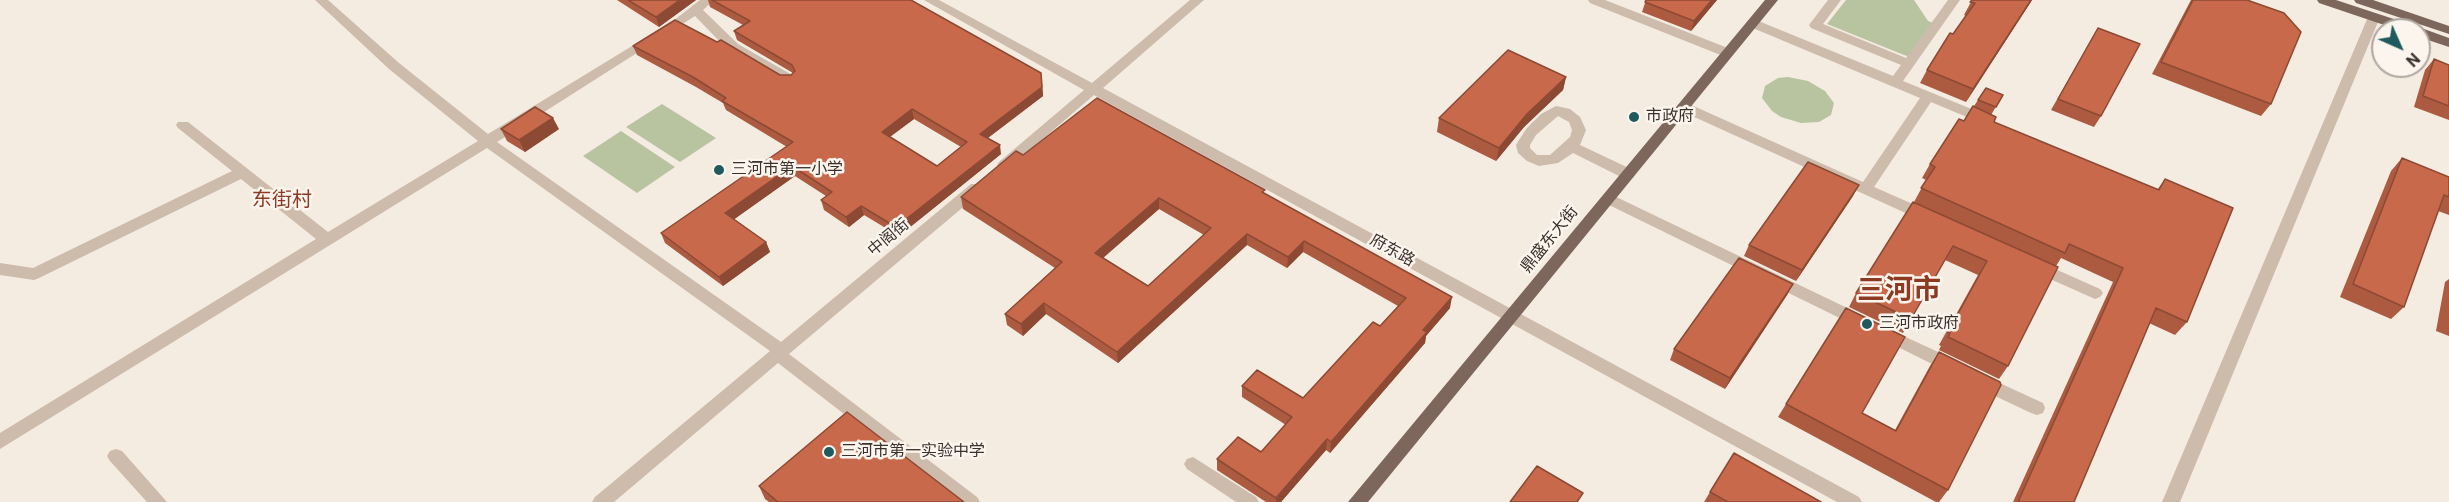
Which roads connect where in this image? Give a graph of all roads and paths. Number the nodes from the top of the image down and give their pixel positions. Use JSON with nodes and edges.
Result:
{"nodes":[{"id":1,"x":321,"y":0,"type":"edge"},
{"id":2,"x":708,"y":0,"type":"edge"},
{"id":3,"x":930,"y":0,"type":"edge"},
{"id":4,"x":1198,"y":0,"type":"edge"},
{"id":5,"x":1594,"y":0,"type":"edge"},
{"id":6,"x":1772,"y":0,"type":"edge"},
{"id":7,"x":1835,"y":0,"type":"edge"},
{"id":8,"x":1954,"y":0,"type":"edge"},
{"id":9,"x":2323,"y":0,"type":"edge"},
{"id":10,"x":2360,"y":0,"type":"edge"},
{"id":11,"x":696,"y":10,"type":"junction"},
{"id":12,"x":2374,"y":17,"type":"junction"},
{"id":13,"x":2377,"y":18,"type":"edge"},
{"id":14,"x":1752,"y":23,"type":"junction"},
{"id":15,"x":2449,"y":30,"type":"edge"},
{"id":16,"x":2431,"y":36,"type":"edge"},
{"id":17,"x":2449,"y":43,"type":"edge"},
{"id":18,"x":1728,"y":53,"type":"junction"},
{"id":19,"x":1909,"y":64,"type":"junction"},
{"id":20,"x":789,"y":79,"type":"edge"},
{"id":21,"x":1896,"y":83,"type":"junction"},
{"id":22,"x":1094,"y":89,"type":"junction"},
{"id":23,"x":1928,"y":96,"type":"junction"},
{"id":24,"x":1684,"y":107,"type":"junction"},
{"id":25,"x":183,"y":125,"type":"dead end"},
{"id":26,"x":2004,"y":128,"type":"edge"},
{"id":27,"x":487,"y":141,"type":"junction"},
{"id":28,"x":1571,"y":146,"type":"dead end"},
{"id":29,"x":243,"y":172,"type":"junction"},
{"id":30,"x":1628,"y":174,"type":"junction"},
{"id":31,"x":1865,"y":189,"type":"junction"},
{"id":32,"x":1608,"y":198,"type":"junction"},
{"id":33,"x":1938,"y":222,"type":"edge"},
{"id":34,"x":327,"y":240,"type":"junction"},
{"id":35,"x":2022,"y":260,"type":"edge"},
{"id":36,"x":0,"y":269,"type":"edge"},
{"id":37,"x":2095,"y":293,"type":"dead end"},
{"id":38,"x":1511,"y":316,"type":"junction"},
{"id":39,"x":779,"y":352,"type":"junction"},
{"id":40,"x":2037,"y":408,"type":"dead end"},
{"id":41,"x":0,"y":442,"type":"edge"},
{"id":42,"x":116,"y":456,"type":"dead end"},
{"id":43,"x":1193,"y":464,"type":"dead end"},
{"id":44,"x":158,"y":502,"type":"edge"},
{"id":45,"x":601,"y":502,"type":"edge"},
{"id":46,"x":971,"y":502,"type":"edge"},
{"id":47,"x":1250,"y":502,"type":"edge"},
{"id":48,"x":1357,"y":502,"type":"edge"},
{"id":49,"x":1853,"y":502,"type":"edge"},
{"id":50,"x":2171,"y":502,"type":"edge"}],
"edges":[{"from":1,"to":27,"type":"street"},
{"from":2,"to":11,"type":"street"},
{"from":3,"to":22,"type":"street","name":"府东路"},
{"from":4,"to":22,"type":"street","name":"中阁街"},
{"from":5,"to":18,"type":"street"},
{"from":6,"to":14,"type":"main road","name":"鼎盛东大街"},
{"from":7,"to":19,"type":"street"},
{"from":8,"to":19,"type":"street"},
{"from":9,"to":12,"type":"main road"},
{"from":10,"to":15,"type":"main road"},
{"from":11,"to":20,"type":"street"},
{"from":11,"to":27,"type":"street"},
{"from":12,"to":13,"type":"main road"},
{"from":12,"to":50,"type":"street"},
{"from":14,"to":18,"type":"main road","name":"鼎盛东大街"},
{"from":14,"to":21,"type":"street"},
{"from":16,"to":17,"type":"main road"},
{"from":18,"to":24,"type":"main road","name":"鼎盛东大街"},
{"from":19,"to":21,"type":"street"},
{"from":21,"to":23,"type":"street"},
{"from":22,"to":38,"type":"street","name":"府东路"},
{"from":22,"to":39,"type":"street","name":"中阁街"},
{"from":23,"to":26,"type":"street"},
{"from":23,"to":31,"type":"street"},
{"from":24,"to":30,"type":"main road","name":"鼎盛东大街"},
{"from":24,"to":31,"type":"street"},
{"from":25,"to":29,"type":"street"},
{"from":27,"to":34,"type":"street"},
{"from":27,"to":39,"type":"street"},
{"from":28,"to":30,"type":"street"},
{"from":29,"to":34,"type":"street"},
{"from":29,"to":36,"type":"street"},
{"from":30,"to":32,"type":"main road","name":"鼎盛东大街"},
{"from":31,"to":33,"type":"street"},
{"from":32,"to":38,"type":"main road","name":"鼎盛东大街"},
{"from":32,"to":40,"type":"street"},
{"from":34,"to":41,"type":"street"},
{"from":35,"to":37,"type":"street"},
{"from":38,"to":48,"type":"main road","name":"鼎盛东大街"},
{"from":38,"to":49,"type":"street","name":"府东路"},
{"from":39,"to":45,"type":"street","name":"中阁街"},
{"from":39,"to":46,"type":"street"},
{"from":42,"to":44,"type":"street"},
{"from":43,"to":47,"type":"street"}]}
